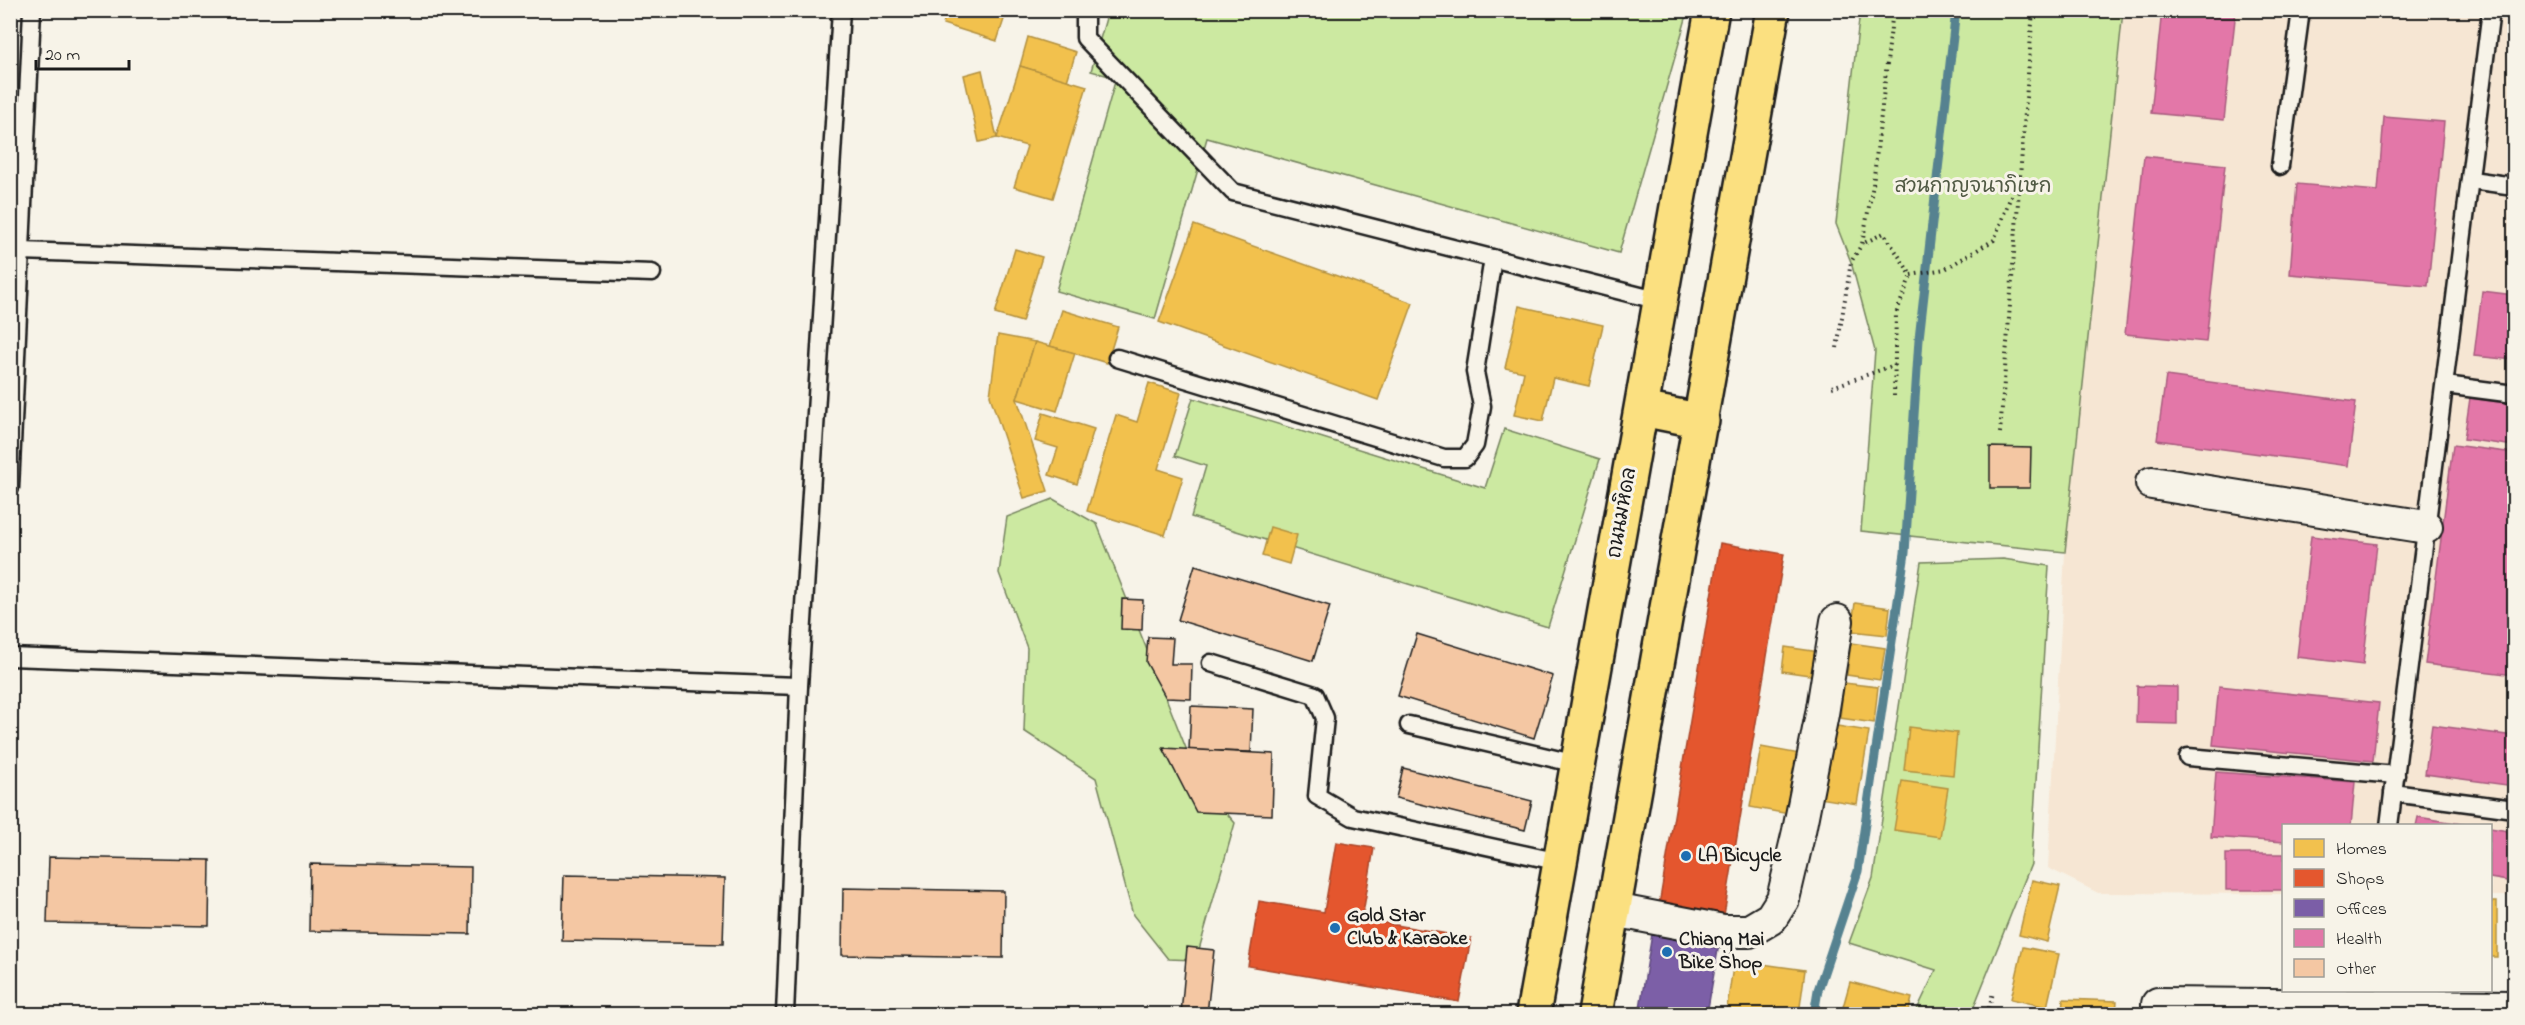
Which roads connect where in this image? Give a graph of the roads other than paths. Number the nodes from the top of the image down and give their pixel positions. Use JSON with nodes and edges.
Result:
{"nodes":[{"id":1,"x":32,"y":10,"type":"edge"},
{"id":2,"x":841,"y":10,"type":"edge"},
{"id":3,"x":1712,"y":10,"type":"edge"},
{"id":4,"x":1773,"y":10,"type":"edge"},
{"id":5,"x":2301,"y":10,"type":"edge"},
{"id":6,"x":2491,"y":10,"type":"edge"},
{"id":7,"x":1084,"y":11,"type":"edge"},
{"id":8,"x":2280,"y":166,"type":"dead end"},
{"id":9,"x":2471,"y":180,"type":"junction"},
{"id":10,"x":2514,"y":186,"type":"edge"},
{"id":11,"x":21,"y":251,"type":"junction"},
{"id":12,"x":1493,"y":258,"type":"junction"},
{"id":13,"x":652,"y":273,"type":"dead end"},
{"id":14,"x":1660,"y":301,"type":"junction"},
{"id":15,"x":1117,"y":358,"type":"dead end"},
{"id":16,"x":2445,"y":385,"type":"junction"},
{"id":17,"x":2514,"y":394,"type":"edge"},
{"id":18,"x":1642,"y":409,"type":"junction"},
{"id":19,"x":1702,"y":421,"type":"junction"},
{"id":20,"x":2152,"y":483,"type":"dead end"},
{"id":21,"x":10,"y":488,"type":"edge"},
{"id":22,"x":2426,"y":527,"type":"junction"},
{"id":23,"x":1837,"y":621,"type":"dead end"},
{"id":24,"x":10,"y":657,"type":"edge"},
{"id":25,"x":1211,"y":663,"type":"dead end"},
{"id":26,"x":799,"y":686,"type":"junction"},
{"id":27,"x":1409,"y":725,"type":"dead end"},
{"id":28,"x":2188,"y":757,"type":"dead end"},
{"id":29,"x":1578,"y":764,"type":"junction"},
{"id":30,"x":2396,"y":775,"type":"junction"},
{"id":31,"x":2393,"y":793,"type":"junction"},
{"id":32,"x":2514,"y":809,"type":"edge"},
{"id":33,"x":2389,"y":824,"type":"edge"},
{"id":34,"x":1560,"y":862,"type":"junction"},
{"id":35,"x":1614,"y":910,"type":"junction"},
{"id":36,"x":2514,"y":1007,"type":"edge"},
{"id":37,"x":2406,"y":1010,"type":"edge"},
{"id":38,"x":785,"y":1014,"type":"edge"},
{"id":39,"x":1533,"y":1014,"type":"edge"},
{"id":40,"x":1595,"y":1014,"type":"edge"},
{"id":41,"x":2158,"y":1014,"type":"edge"}],
"edges":[{"from":1,"to":11,"type":"lane"},
{"from":2,"to":26,"type":"lane"},
{"from":3,"to":14,"type":"main road","name":"ถนนมหิดล"},
{"from":4,"to":19,"type":"main road"},
{"from":5,"to":8,"type":"lane"},
{"from":6,"to":9,"type":"lane"},
{"from":7,"to":12,"type":"lane"},
{"from":9,"to":10,"type":"lane"},
{"from":9,"to":16,"type":"lane"},
{"from":11,"to":13,"type":"lane"},
{"from":11,"to":21,"type":"lane"},
{"from":12,"to":14,"type":"lane"},
{"from":12,"to":15,"type":"lane"},
{"from":14,"to":18,"type":"main road","name":"ถนนมหิดล"},
{"from":16,"to":17,"type":"lane"},
{"from":16,"to":22,"type":"lane"},
{"from":18,"to":19,"type":"main road"},
{"from":18,"to":29,"type":"main road","name":"ถนนมหิดล"},
{"from":19,"to":35,"type":"main road"},
{"from":20,"to":22,"type":"street"},
{"from":22,"to":30,"type":"lane"},
{"from":23,"to":35,"type":"street"},
{"from":24,"to":26,"type":"lane"},
{"from":25,"to":34,"type":"lane"},
{"from":26,"to":38,"type":"lane"},
{"from":27,"to":29,"type":"lane"},
{"from":28,"to":30,"type":"lane"},
{"from":29,"to":34,"type":"main road","name":"ถนนมหิดล"},
{"from":30,"to":31,"type":"lane"},
{"from":31,"to":32,"type":"lane"},
{"from":31,"to":33,"type":"lane"},
{"from":34,"to":39,"type":"main road","name":"ถนนมหิดล"},
{"from":35,"to":40,"type":"main road"},
{"from":36,"to":37,"type":"street"},
{"from":37,"to":41,"type":"street"}]}
